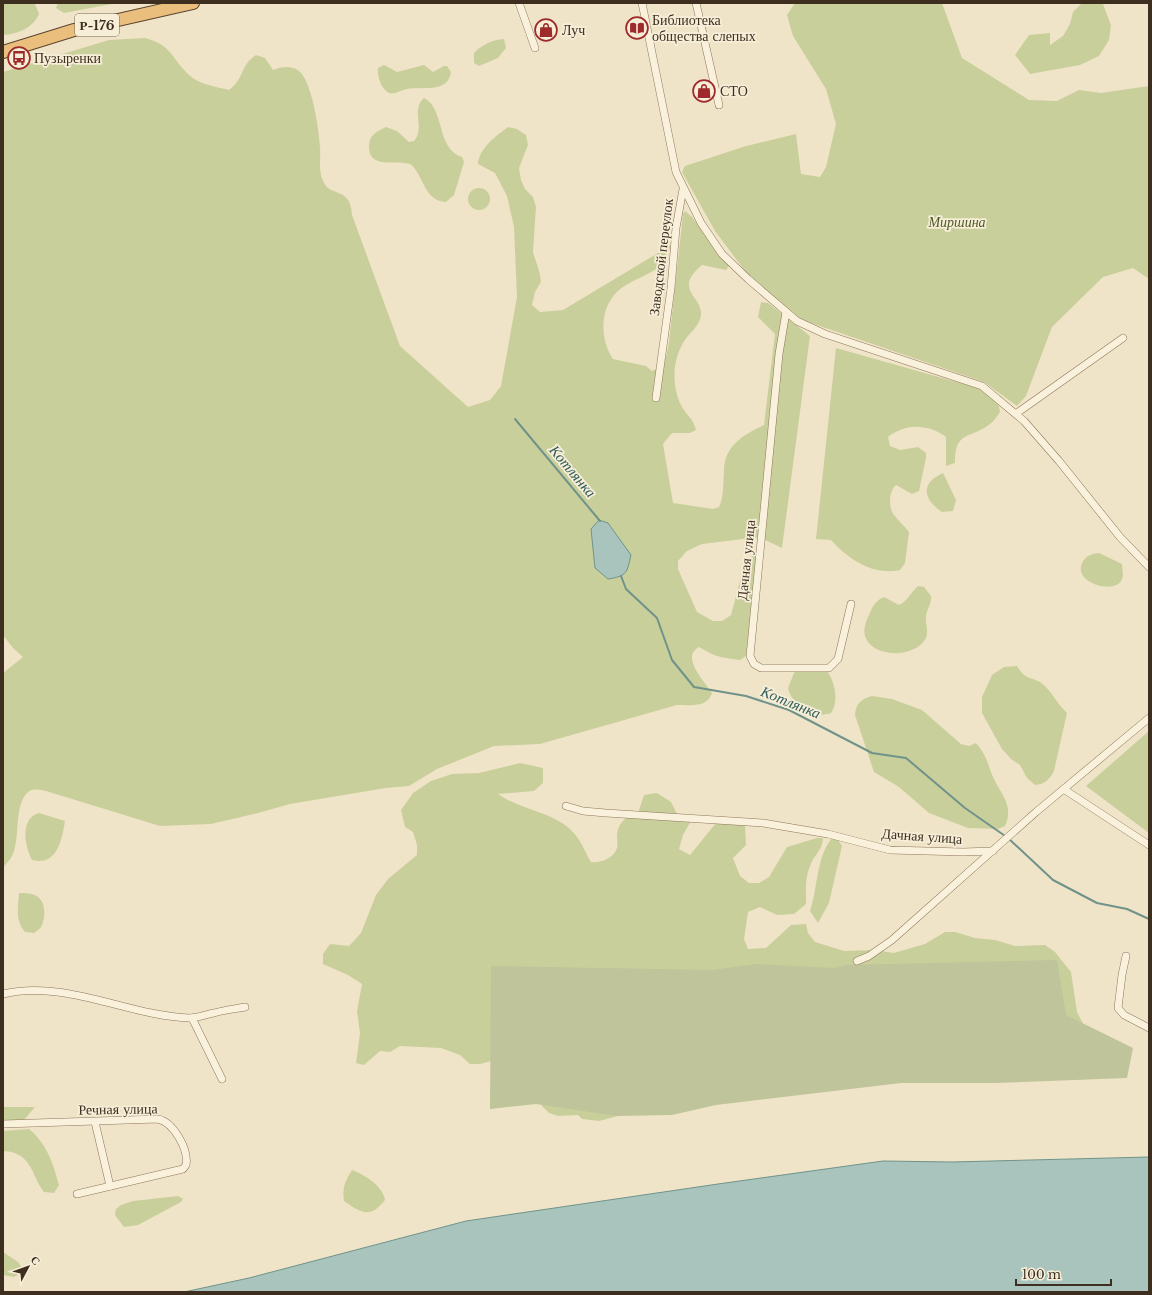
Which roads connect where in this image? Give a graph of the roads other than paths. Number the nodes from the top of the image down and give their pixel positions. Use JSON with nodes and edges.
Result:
{"nodes":[{"id":1,"x":193,"y":3,"type":"edge"},
{"id":2,"x":519,"y":3,"type":"edge"},
{"id":3,"x":642,"y":3,"type":"edge"},
{"id":4,"x":696,"y":3,"type":"edge"},
{"id":5,"x":535,"y":48,"type":"dead end"},
{"id":6,"x":3,"y":52,"type":"edge"},
{"id":7,"x":719,"y":105,"type":"dead end"},
{"id":8,"x":683,"y":189,"type":"junction"},
{"id":9,"x":786,"y":312,"type":"junction"},
{"id":10,"x":1123,"y":338,"type":"dead end"},
{"id":11,"x":656,"y":398,"type":"dead end"},
{"id":12,"x":1017,"y":413,"type":"junction"},
{"id":13,"x":1149,"y":568,"type":"edge"},
{"id":14,"x":851,"y":604,"type":"dead end"},
{"id":15,"x":1149,"y":718,"type":"edge"},
{"id":16,"x":1065,"y":790,"type":"junction"},
{"id":17,"x":566,"y":806,"type":"dead end"},
{"id":18,"x":1149,"y":845,"type":"edge"},
{"id":19,"x":993,"y":851,"type":"junction"},
{"id":20,"x":1126,"y":956,"type":"dead end"},
{"id":21,"x":856,"y":961,"type":"dead end"},
{"id":22,"x":3,"y":994,"type":"edge"},
{"id":23,"x":245,"y":1007,"type":"dead end"},
{"id":24,"x":192,"y":1018,"type":"junction"},
{"id":25,"x":1149,"y":1028,"type":"edge"},
{"id":26,"x":222,"y":1079,"type":"dead end"},
{"id":27,"x":95,"y":1122,"type":"junction"},
{"id":28,"x":3,"y":1124,"type":"edge"},
{"id":29,"x":110,"y":1186,"type":"junction"},
{"id":30,"x":77,"y":1194,"type":"dead end"}],
"edges":[{"from":1,"to":6,"type":"highway","number":"Р-176"},
{"from":2,"to":5,"type":"street"},
{"from":3,"to":8,"type":"street","name":"Заводской переулок"},
{"from":4,"to":7,"type":"street"},
{"from":8,"to":9,"type":"street"},
{"from":8,"to":11,"type":"street","name":"Заводской переулок"},
{"from":9,"to":12,"type":"street"},
{"from":9,"to":14,"type":"street","name":"Дачная улица"},
{"from":10,"to":12,"type":"street"},
{"from":12,"to":13,"type":"street"},
{"from":15,"to":16,"type":"street"},
{"from":16,"to":18,"type":"street"},
{"from":16,"to":19,"type":"street"},
{"from":17,"to":19,"type":"street","name":"Дачная улица"},
{"from":19,"to":21,"type":"street"},
{"from":20,"to":25,"type":"street"},
{"from":22,"to":24,"type":"street"},
{"from":23,"to":24,"type":"street"},
{"from":24,"to":26,"type":"street"},
{"from":27,"to":28,"type":"street","name":"Речная улица"},
{"from":27,"to":29,"type":"street"},
{"from":27,"to":29,"type":"street","name":"Речная улица"},
{"from":29,"to":30,"type":"street","name":"Речная улица"}]}
